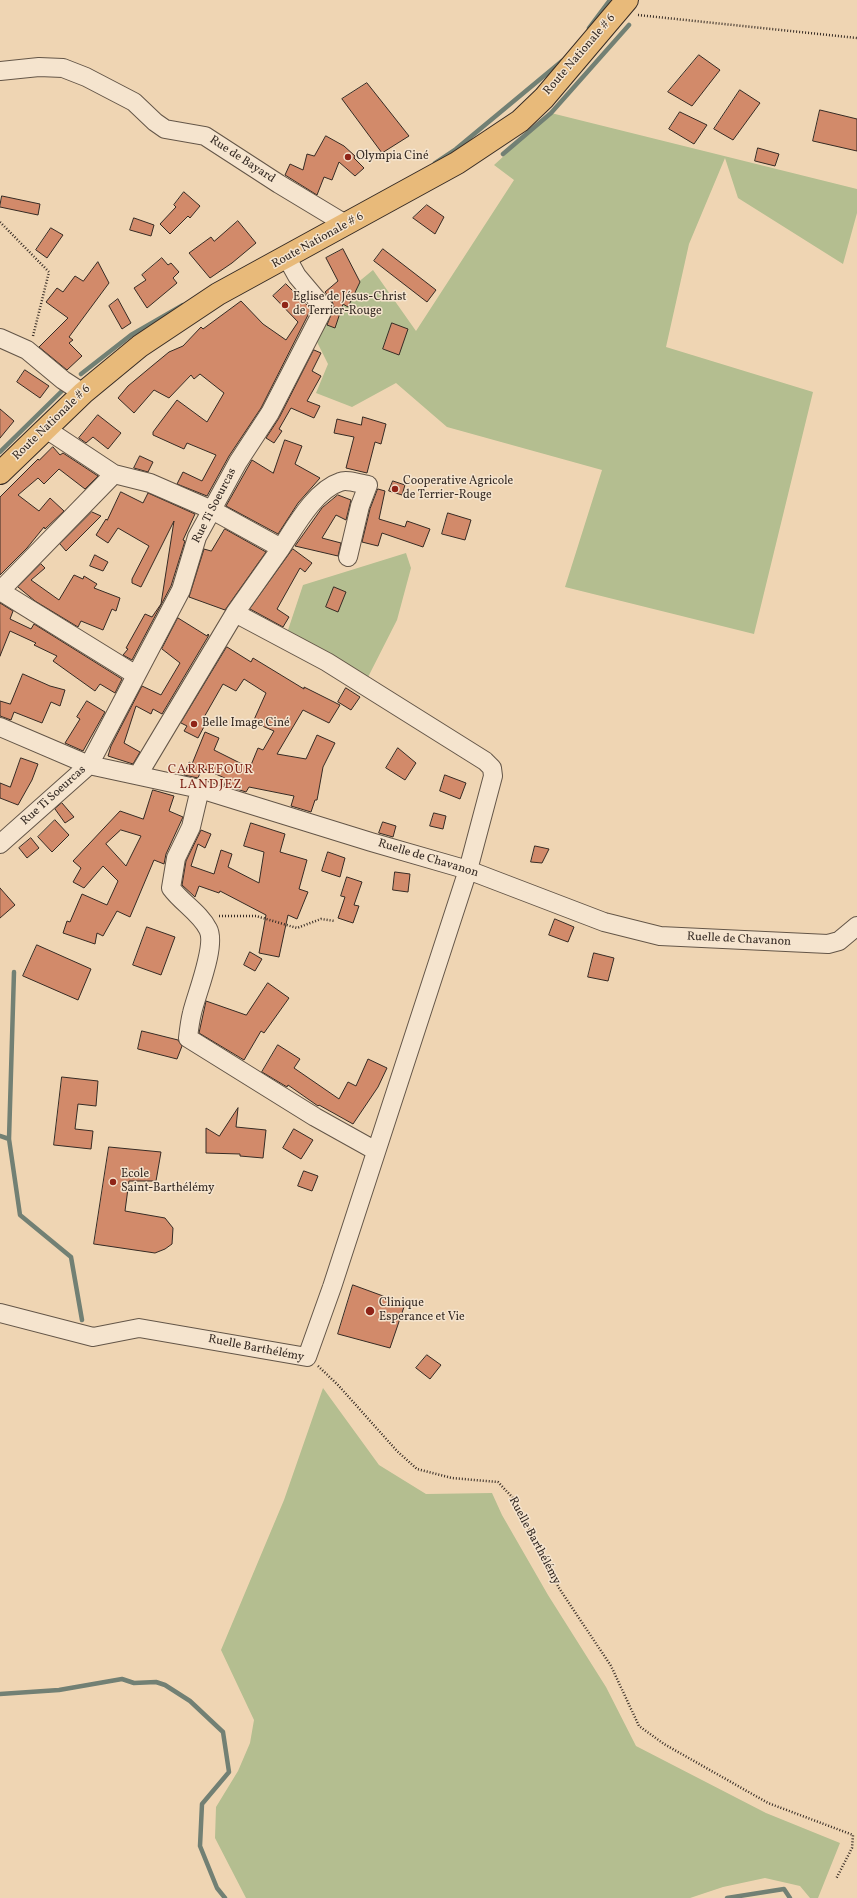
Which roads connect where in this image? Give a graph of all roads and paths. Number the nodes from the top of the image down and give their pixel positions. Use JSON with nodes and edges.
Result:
{"nodes":[{"id":1,"x":622,"y":6,"type":"edge"},
{"id":2,"x":857,"y":38,"type":"edge"},
{"id":3,"x":0,"y":71,"type":"edge"},
{"id":4,"x":0,"y":222,"type":"edge"},
{"id":5,"x":347,"y":225,"type":"junction"},
{"id":6,"x":288,"y":258,"type":"junction"},
{"id":7,"x":0,"y":338,"type":"edge"},
{"id":8,"x":29,"y":352,"type":"junction"},
{"id":9,"x":83,"y":393,"type":"junction"},
{"id":10,"x":46,"y":429,"type":"junction"},
{"id":11,"x":0,"y":473,"type":"edge"},
{"id":12,"x":114,"y":474,"type":"junction"},
{"id":13,"x":212,"y":510,"type":"junction"},
{"id":14,"x":281,"y":548,"type":"junction"},
{"id":15,"x":348,"y":557,"type":"dead end"},
{"id":16,"x":0,"y":591,"type":"edge"},
{"id":17,"x":235,"y":613,"type":"junction"},
{"id":18,"x":136,"y":676,"type":"junction"},
{"id":19,"x":0,"y":726,"type":"edge"},
{"id":20,"x":89,"y":765,"type":"junction"},
{"id":21,"x":138,"y":775,"type":"junction"},
{"id":22,"x":200,"y":789,"type":"junction"},
{"id":23,"x":0,"y":844,"type":"edge"},
{"id":24,"x":468,"y":870,"type":"junction"},
{"id":25,"x":203,"y":920,"type":"junction"},
{"id":26,"x":335,"y":922,"type":"dead end"},
{"id":27,"x":857,"y":926,"type":"edge"},
{"id":28,"x":376,"y":1151,"type":"junction"},
{"id":29,"x":0,"y":1313,"type":"edge"},
{"id":30,"x":307,"y":1357,"type":"junction"},
{"id":31,"x":836,"y":1879,"type":"dead end"}],
"edges":[{"from":1,"to":2,"type":"path"},
{"from":1,"to":5,"type":"main road","name":"Route Nationale # 6"},
{"from":3,"to":5,"type":"street","name":"Rue de Bayard"},
{"from":4,"to":8,"type":"path"},
{"from":5,"to":6,"type":"main road","name":"Route Nationale # 6"},
{"from":6,"to":9,"type":"main road","name":"Route Nationale # 6"},
{"from":6,"to":13,"type":"street","name":"Rue Ti Soeurcas"},
{"from":7,"to":8,"type":"street"},
{"from":8,"to":9,"type":"street"},
{"from":9,"to":10,"type":"main road","name":"Route Nationale # 6"},
{"from":10,"to":11,"type":"main road","name":"Route Nationale # 6"},
{"from":10,"to":12,"type":"street"},
{"from":12,"to":13,"type":"street"},
{"from":12,"to":16,"type":"street"},
{"from":13,"to":14,"type":"street"},
{"from":13,"to":18,"type":"street","name":"Rue Ti Soeurcas"},
{"from":14,"to":15,"type":"street"},
{"from":14,"to":17,"type":"street"},
{"from":16,"to":18,"type":"street"},
{"from":17,"to":21,"type":"street"},
{"from":17,"to":24,"type":"street"},
{"from":18,"to":20,"type":"street","name":"Rue Ti Soeurcas"},
{"from":19,"to":20,"type":"street","name":"Ruelle de Chavanon"},
{"from":20,"to":21,"type":"street","name":"Ruelle de Chavanon"},
{"from":20,"to":23,"type":"street","name":"Rue Ti Soeurcas"},
{"from":21,"to":22,"type":"street","name":"Ruelle de Chavanon"},
{"from":22,"to":24,"type":"street","name":"Ruelle de Chavanon"},
{"from":22,"to":25,"type":"street"},
{"from":24,"to":27,"type":"street","name":"Ruelle de Chavanon"},
{"from":24,"to":28,"type":"street"},
{"from":25,"to":26,"type":"path"},
{"from":25,"to":28,"type":"street"},
{"from":28,"to":30,"type":"street"},
{"from":29,"to":30,"type":"street","name":"Ruelle Barthélémy"},
{"from":30,"to":31,"type":"path","name":"Ruelle Barthélémy"}]}
